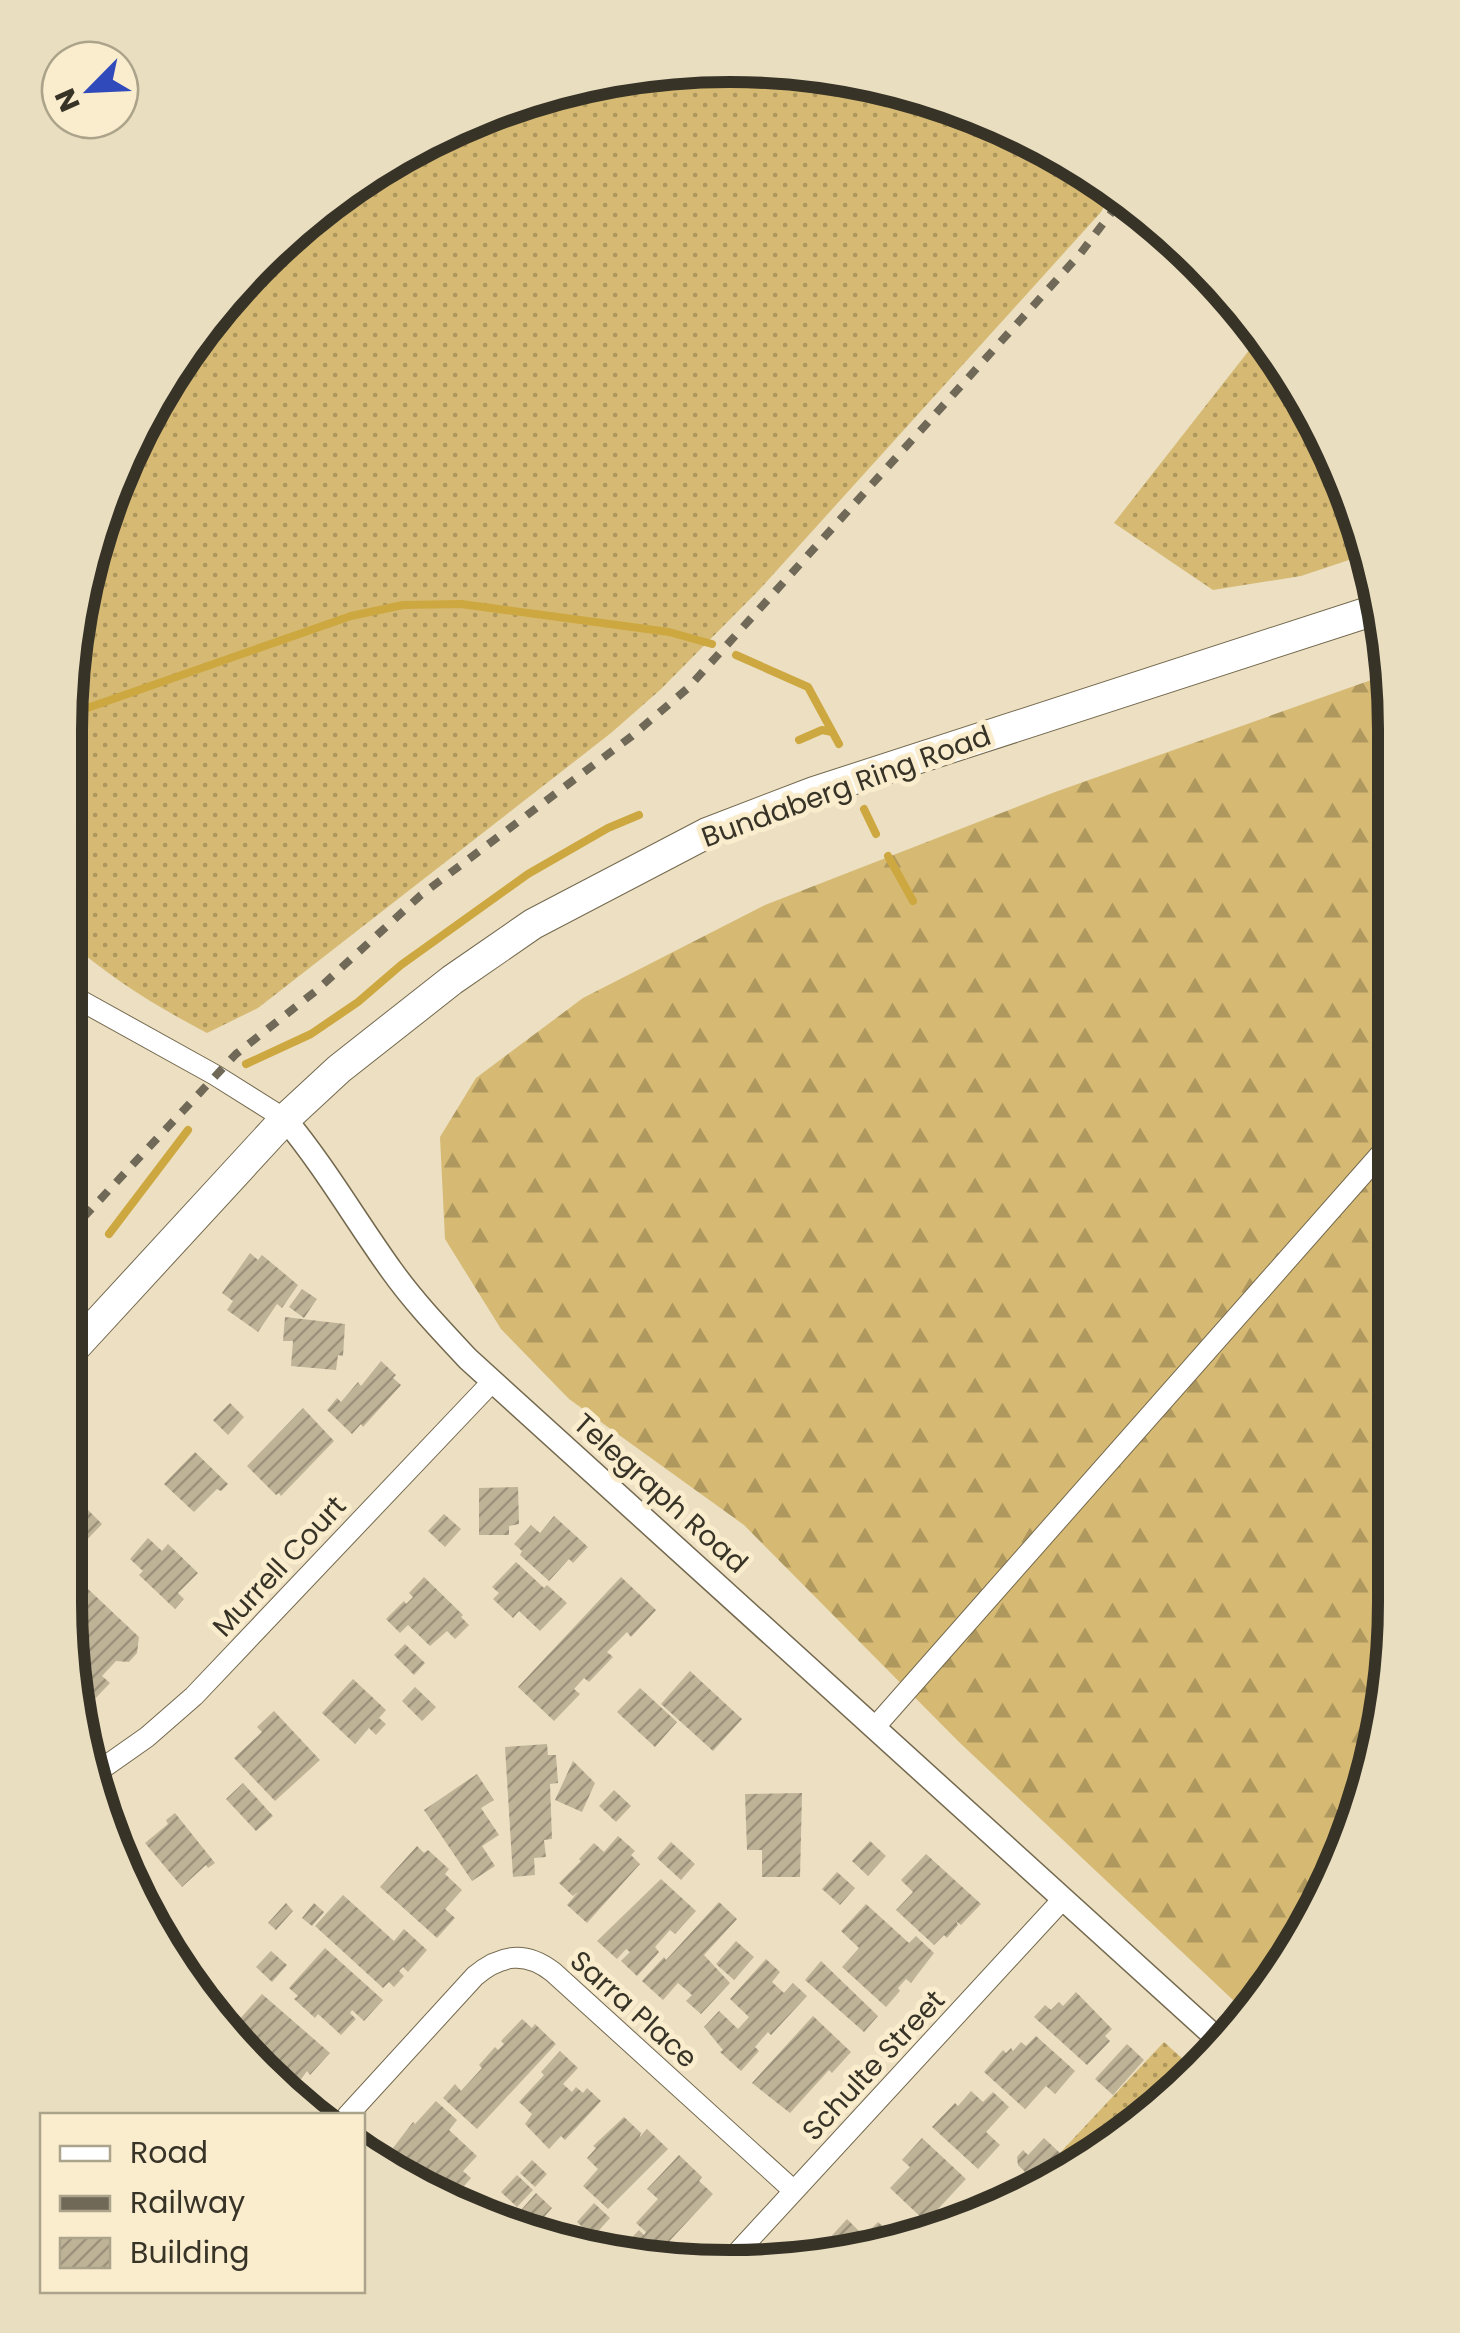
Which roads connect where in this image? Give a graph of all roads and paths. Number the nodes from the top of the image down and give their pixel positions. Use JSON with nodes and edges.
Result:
{"nodes":[{"id":1,"x":1366,"y":613,"type":"edge"},
{"id":2,"x":82,"y":1002,"type":"edge"},
{"id":3,"x":285,"y":1119,"type":"junction"},
{"id":4,"x":1378,"y":1158,"type":"edge"},
{"id":5,"x":82,"y":1340,"type":"edge"},
{"id":6,"x":492,"y":1382,"type":"junction"},
{"id":7,"x":875,"y":1727,"type":"junction"},
{"id":8,"x":104,"y":1767,"type":"edge"},
{"id":9,"x":1063,"y":1899,"type":"junction"},
{"id":10,"x":1212,"y":2035,"type":"edge"},
{"id":11,"x":350,"y":2113,"type":"edge"},
{"id":12,"x":794,"y":2191,"type":"junction"},
{"id":13,"x":740,"y":2250,"type":"edge"}],
"edges":[{"from":1,"to":3,"type":"main road","name":"Bundaberg Ring Road"},
{"from":2,"to":3,"type":"street","name":"Telegraph Road"},
{"from":3,"to":5,"type":"main road","name":"Bundaberg Ring Road"},
{"from":3,"to":6,"type":"street","name":"Telegraph Road"},
{"from":4,"to":7,"type":"street"},
{"from":6,"to":7,"type":"street","name":"Telegraph Road"},
{"from":6,"to":8,"type":"street","name":"Murrell Court"},
{"from":7,"to":9,"type":"street","name":"Telegraph Road"},
{"from":9,"to":10,"type":"street","name":"Telegraph Road"},
{"from":9,"to":12,"type":"street","name":"Schulte Street"},
{"from":11,"to":12,"type":"street","name":"Sarra Place"},
{"from":12,"to":13,"type":"street","name":"Schulte Street"}]}
